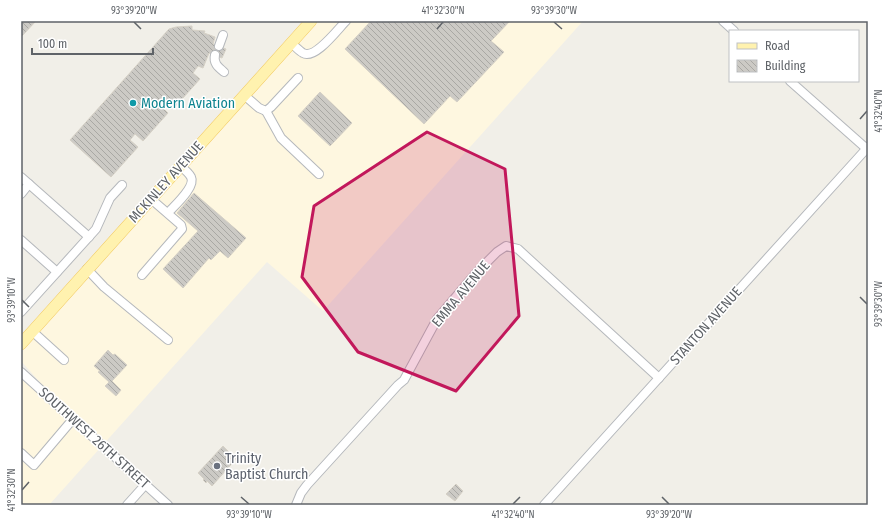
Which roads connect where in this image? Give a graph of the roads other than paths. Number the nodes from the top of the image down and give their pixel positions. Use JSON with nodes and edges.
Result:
{"nodes":[{"id":1,"x":311,"y":21,"type":"edge"},
{"id":2,"x":346,"y":21,"type":"edge"},
{"id":3,"x":723,"y":21,"type":"edge"},
{"id":4,"x":733,"y":30,"type":"edge"},
{"id":5,"x":223,"y":35,"type":"dead end"},
{"id":6,"x":291,"y":43,"type":"junction"},
{"id":7,"x":219,"y":46,"type":"dead end"},
{"id":8,"x":215,"y":55,"type":"dead end"},
{"id":9,"x":224,"y":72,"type":"dead end"},
{"id":10,"x":298,"y":78,"type":"dead end"},
{"id":11,"x":791,"y":82,"type":"edge"},
{"id":12,"x":244,"y":95,"type":"junction"},
{"id":13,"x":266,"y":110,"type":"junction"},
{"id":14,"x":867,"y":149,"type":"edge"},
{"id":15,"x":180,"y":166,"type":"junction"},
{"id":16,"x":320,"y":174,"type":"dead end"},
{"id":17,"x":21,"y":177,"type":"edge"},
{"id":18,"x":29,"y":184,"type":"junction"},
{"id":19,"x":122,"y":185,"type":"dead end"},
{"id":20,"x":21,"y":194,"type":"edge"},
{"id":21,"x":151,"y":199,"type":"junction"},
{"id":22,"x":168,"y":213,"type":"junction"},
{"id":23,"x":89,"y":237,"type":"junction"},
{"id":24,"x":21,"y":240,"type":"edge"},
{"id":25,"x":87,"y":269,"type":"junction"},
{"id":26,"x":57,"y":272,"type":"junction"},
{"id":27,"x":142,"y":275,"type":"dead end"},
{"id":28,"x":21,"y":312,"type":"edge"},
{"id":29,"x":32,"y":331,"type":"junction"},
{"id":30,"x":168,"y":340,"type":"dead end"},
{"id":31,"x":21,"y":344,"type":"edge"},
{"id":32,"x":64,"y":360,"type":"dead end"},
{"id":33,"x":21,"y":372,"type":"edge"},
{"id":34,"x":659,"y":378,"type":"junction"},
{"id":35,"x":74,"y":419,"type":"junction"},
{"id":36,"x":21,"y":453,"type":"edge"},
{"id":37,"x":145,"y":485,"type":"junction"},
{"id":38,"x":127,"y":505,"type":"edge"},
{"id":39,"x":168,"y":505,"type":"edge"},
{"id":40,"x":296,"y":505,"type":"edge"},
{"id":41,"x":544,"y":505,"type":"edge"}],
"edges":[{"from":1,"to":6,"type":"main road","name":"MCKINLEY AVENUE"},
{"from":2,"to":6,"type":"street"},
{"from":3,"to":4,"type":"street"},
{"from":5,"to":7,"type":"street"},
{"from":6,"to":12,"type":"main road","name":"MCKINLEY AVENUE"},
{"from":8,"to":9,"type":"street"},
{"from":10,"to":13,"type":"street"},
{"from":11,"to":14,"type":"street"},
{"from":12,"to":13,"type":"street"},
{"from":12,"to":15,"type":"main road","name":"MCKINLEY AVENUE"},
{"from":13,"to":16,"type":"street"},
{"from":14,"to":34,"type":"street","name":"STANTON AVENUE"},
{"from":15,"to":21,"type":"main road","name":"MCKINLEY AVENUE"},
{"from":15,"to":22,"type":"street"},
{"from":17,"to":18,"type":"street"},
{"from":18,"to":20,"type":"street"},
{"from":18,"to":23,"type":"street"},
{"from":19,"to":23,"type":"street"},
{"from":21,"to":22,"type":"street"},
{"from":21,"to":25,"type":"main road","name":"MCKINLEY AVENUE"},
{"from":22,"to":27,"type":"street"},
{"from":23,"to":26,"type":"street"},
{"from":24,"to":26,"type":"street"},
{"from":25,"to":29,"type":"main road","name":"MCKINLEY AVENUE"},
{"from":25,"to":30,"type":"street"},
{"from":26,"to":28,"type":"street"},
{"from":29,"to":31,"type":"main road","name":"MCKINLEY AVENUE"},
{"from":29,"to":32,"type":"street"},
{"from":33,"to":35,"type":"street","name":"SOUTHWEST 26TH STREET"},
{"from":34,"to":40,"type":"street","name":"EMMA AVENUE"},
{"from":34,"to":41,"type":"street","name":"STANTON AVENUE"},
{"from":35,"to":36,"type":"street"},
{"from":35,"to":37,"type":"street","name":"SOUTHWEST 26TH STREET"},
{"from":37,"to":38,"type":"street"},
{"from":37,"to":39,"type":"street","name":"SOUTHWEST 26TH STREET"}]}
